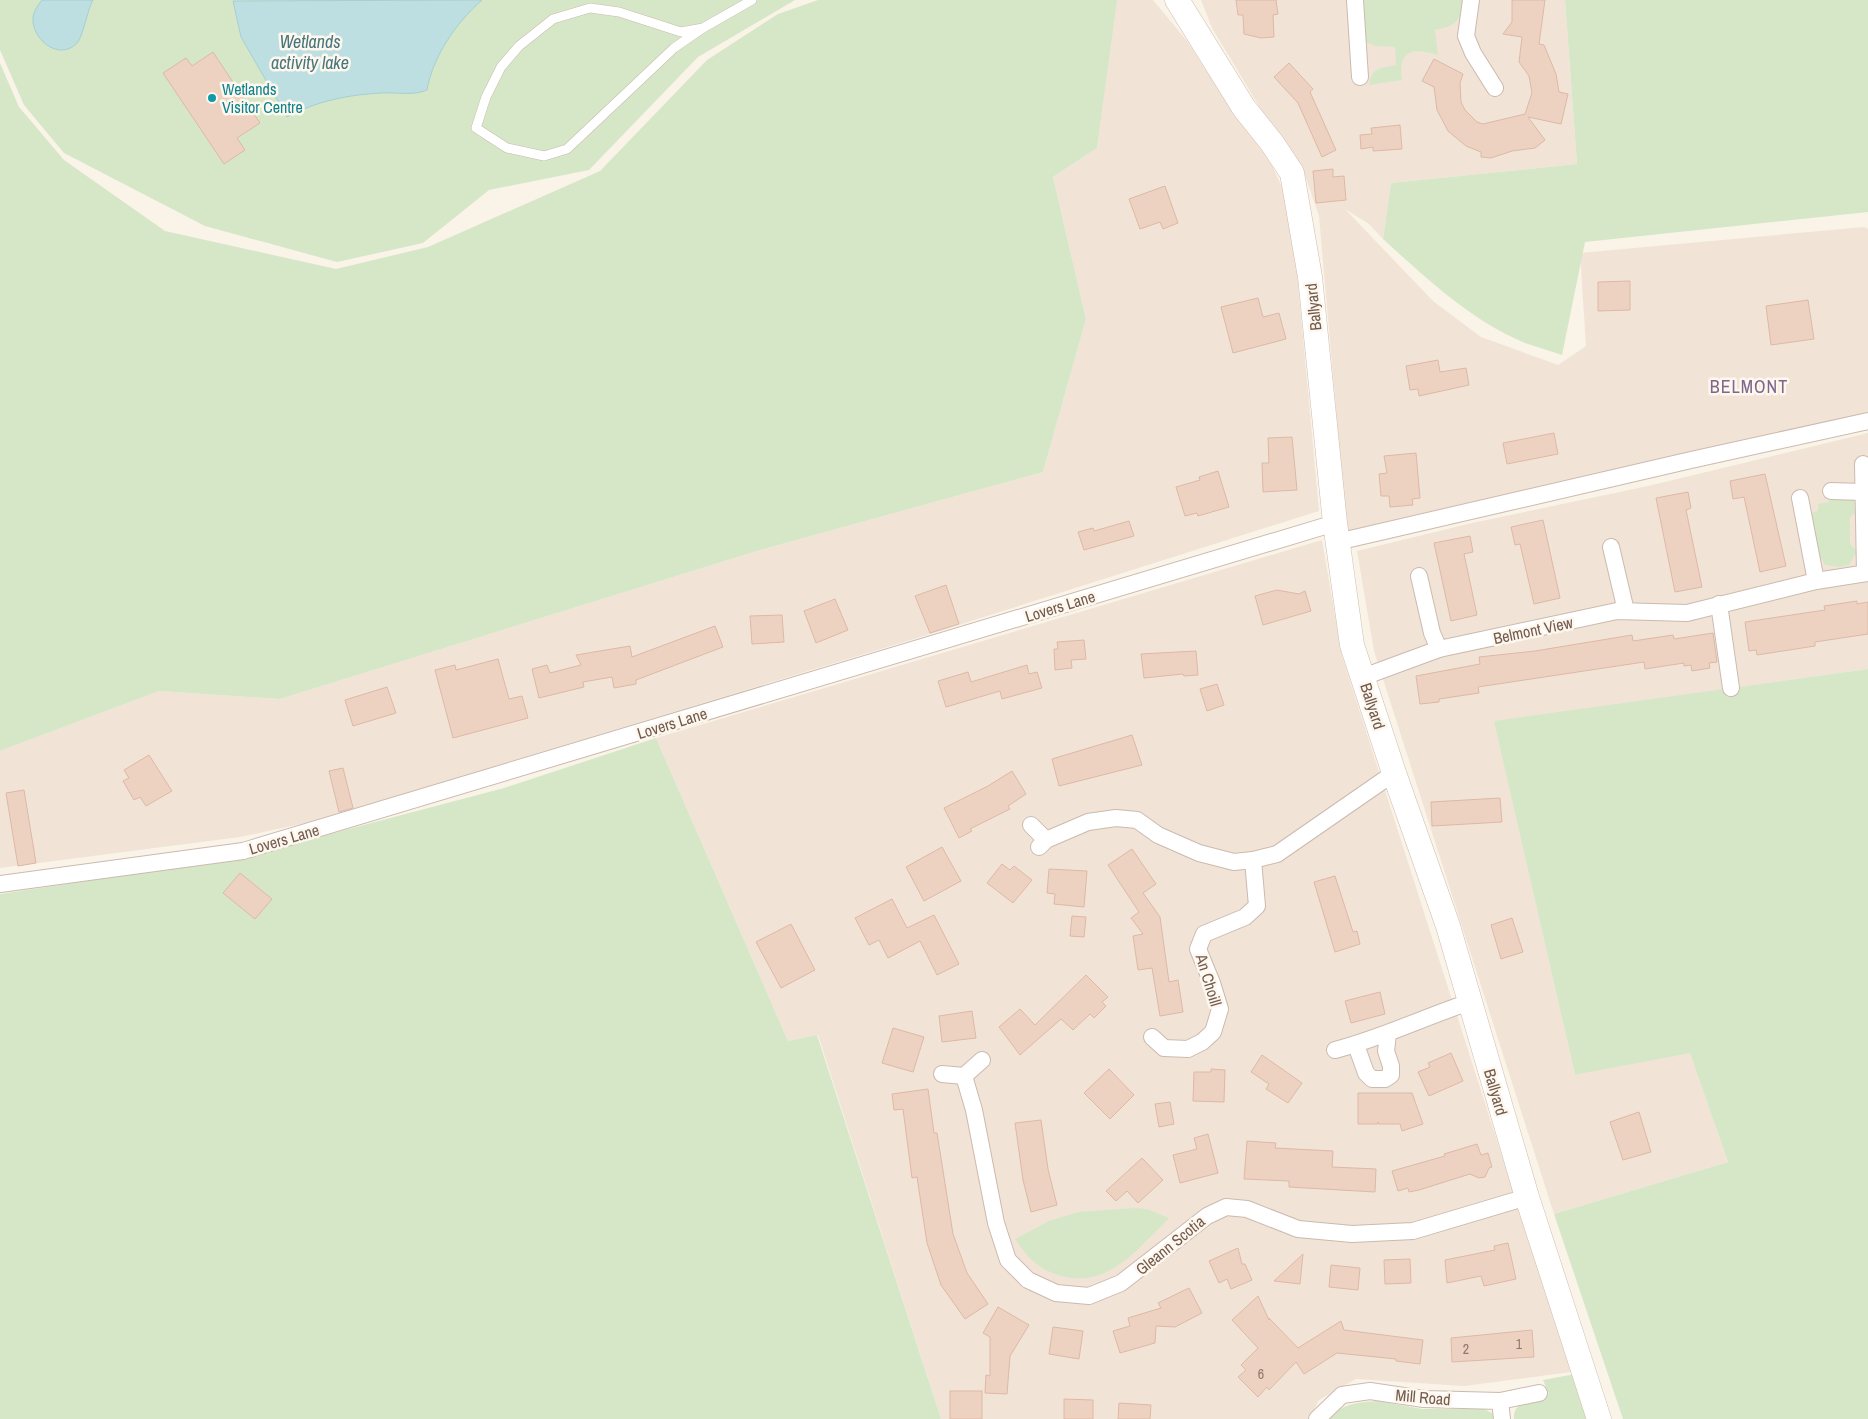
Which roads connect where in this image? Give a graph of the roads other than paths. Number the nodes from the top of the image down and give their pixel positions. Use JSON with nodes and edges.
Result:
{"nodes":[{"id":1,"x":752,"y":0,"type":"edge"},
{"id":2,"x":1177,"y":0,"type":"edge"},
{"id":3,"x":1355,"y":0,"type":"edge"},
{"id":4,"x":1471,"y":0,"type":"edge"},
{"id":5,"x":703,"y":28,"type":"junction"},
{"id":6,"x":1360,"y":77,"type":"dead end"},
{"id":7,"x":1496,"y":88,"type":"dead end"},
{"id":8,"x":1868,"y":421,"type":"edge"},
{"id":9,"x":1863,"y":464,"type":"dead end"},
{"id":10,"x":1831,"y":492,"type":"dead end"},
{"id":11,"x":1864,"y":492,"type":"junction"},
{"id":12,"x":1800,"y":498,"type":"dead end"},
{"id":13,"x":1336,"y":532,"type":"junction"},
{"id":14,"x":1611,"y":547,"type":"dead end"},
{"id":15,"x":1867,"y":573,"type":"edge"},
{"id":16,"x":1419,"y":576,"type":"dead end"},
{"id":17,"x":1816,"y":580,"type":"junction"},
{"id":18,"x":1719,"y":604,"type":"junction"},
{"id":19,"x":1626,"y":611,"type":"junction"},
{"id":20,"x":1439,"y":649,"type":"junction"},
{"id":21,"x":1363,"y":677,"type":"junction"},
{"id":22,"x":1731,"y":688,"type":"dead end"},
{"id":23,"x":1394,"y":773,"type":"junction"},
{"id":24,"x":1031,"y":825,"type":"dead end"},
{"id":25,"x":1252,"y":860,"type":"junction"},
{"id":26,"x":0,"y":884,"type":"edge"},
{"id":27,"x":1470,"y":1002,"type":"junction"},
{"id":28,"x":1388,"y":1034,"type":"junction"},
{"id":29,"x":1152,"y":1037,"type":"dead end"},
{"id":30,"x":1356,"y":1045,"type":"junction"},
{"id":31,"x":1335,"y":1050,"type":"dead end"},
{"id":32,"x":982,"y":1060,"type":"dead end"},
{"id":33,"x":942,"y":1074,"type":"dead end"},
{"id":34,"x":964,"y":1076,"type":"junction"},
{"id":35,"x":1527,"y":1198,"type":"junction"},
{"id":36,"x":1539,"y":1393,"type":"dead end"},
{"id":37,"x":1500,"y":1401,"type":"junction"},
{"id":38,"x":1317,"y":1419,"type":"edge"},
{"id":39,"x":1502,"y":1419,"type":"edge"},
{"id":40,"x":1599,"y":1419,"type":"edge"}],
"edges":[{"from":1,"to":5,"type":"lane"},
{"from":2,"to":13,"type":"street","name":"Ballyard"},
{"from":3,"to":6,"type":"street"},
{"from":4,"to":7,"type":"street"},
{"from":5,"to":5,"type":"lane"},
{"from":8,"to":13,"type":"street","name":"Lovers Lane"},
{"from":9,"to":11,"type":"street","name":"Belmont View"},
{"from":10,"to":11,"type":"street"},
{"from":11,"to":15,"type":"street","name":"Belmont View"},
{"from":12,"to":17,"type":"street"},
{"from":13,"to":21,"type":"street","name":"Ballyard"},
{"from":13,"to":26,"type":"street","name":"Lovers Lane"},
{"from":14,"to":19,"type":"street"},
{"from":15,"to":17,"type":"street","name":"Belmont View"},
{"from":16,"to":20,"type":"street"},
{"from":17,"to":18,"type":"street","name":"Belmont View"},
{"from":18,"to":19,"type":"street","name":"Belmont View"},
{"from":18,"to":22,"type":"street"},
{"from":19,"to":20,"type":"street","name":"Belmont View"},
{"from":20,"to":21,"type":"street","name":"Belmont View"},
{"from":21,"to":23,"type":"street","name":"Ballyard"},
{"from":23,"to":25,"type":"street"},
{"from":23,"to":27,"type":"street","name":"Ballyard"},
{"from":24,"to":25,"type":"street"},
{"from":25,"to":29,"type":"street","name":"An Choill"},
{"from":27,"to":28,"type":"street"},
{"from":27,"to":35,"type":"street","name":"Ballyard"},
{"from":28,"to":30,"type":"street"},
{"from":28,"to":30,"type":"street"},
{"from":30,"to":31,"type":"street"},
{"from":32,"to":34,"type":"street"},
{"from":33,"to":34,"type":"street"},
{"from":34,"to":35,"type":"street","name":"Gleann Scotia"},
{"from":35,"to":40,"type":"street","name":"Ballyard"},
{"from":36,"to":37,"type":"street","name":"Mill Road"},
{"from":37,"to":38,"type":"street","name":"Mill Road"},
{"from":37,"to":39,"type":"street"}]}
